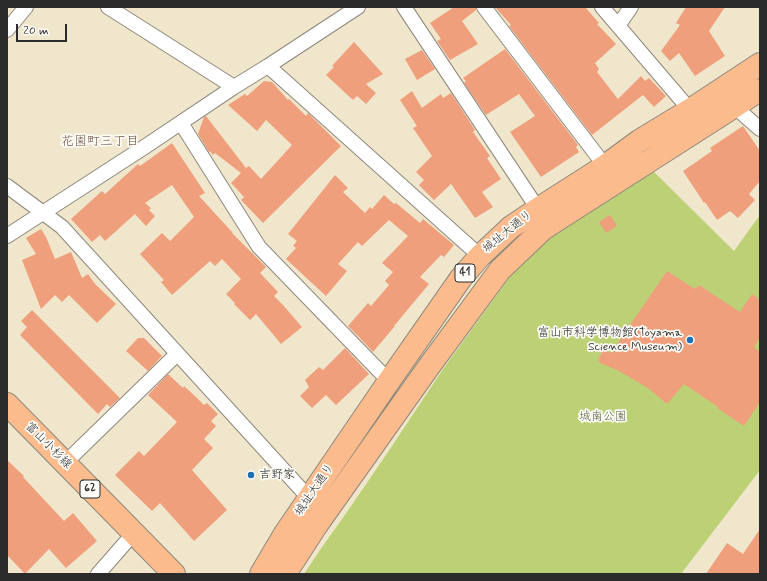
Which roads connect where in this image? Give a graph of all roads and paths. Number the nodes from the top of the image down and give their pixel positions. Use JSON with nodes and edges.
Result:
{"nodes":[{"id":1,"x":26,"y":7,"type":"edge"},
{"id":2,"x":108,"y":7,"type":"edge"},
{"id":3,"x":358,"y":7,"type":"edge"},
{"id":4,"x":404,"y":7,"type":"edge"},
{"id":5,"x":484,"y":7,"type":"edge"},
{"id":6,"x":602,"y":7,"type":"edge"},
{"id":7,"x":631,"y":7,"type":"edge"},
{"id":8,"x":618,"y":26,"type":"junction"},
{"id":9,"x":7,"y":30,"type":"edge"},
{"id":10,"x":760,"y":64,"type":"edge"},
{"id":11,"x":268,"y":66,"type":"junction"},
{"id":12,"x":234,"y":87,"type":"junction"},
{"id":13,"x":760,"y":90,"type":"edge"},
{"id":14,"x":735,"y":107,"type":"junction"},
{"id":15,"x":690,"y":110,"type":"junction"},
{"id":16,"x":181,"y":123,"type":"junction"},
{"id":17,"x":760,"y":129,"type":"edge"},
{"id":18,"x":605,"y":166,"type":"junction"},
{"id":19,"x":7,"y":186,"type":"edge"},
{"id":20,"x":538,"y":209,"type":"junction"},
{"id":21,"x":43,"y":213,"type":"junction"},
{"id":22,"x":7,"y":236,"type":"edge"},
{"id":23,"x":480,"y":256,"type":"junction"},
{"id":24,"x":177,"y":354,"type":"junction"},
{"id":25,"x":389,"y":381,"type":"junction"},
{"id":26,"x":7,"y":404,"type":"edge"},
{"id":27,"x":65,"y":463,"type":"junction"},
{"id":28,"x":309,"y":498,"type":"junction"},
{"id":29,"x":133,"y":534,"type":"junction"},
{"id":30,"x":98,"y":574,"type":"edge"},
{"id":31,"x":174,"y":574,"type":"edge"},
{"id":32,"x":261,"y":574,"type":"edge"},
{"id":33,"x":285,"y":574,"type":"edge"}],
"edges":[{"from":1,"to":9,"type":"street"},
{"from":2,"to":12,"type":"street"},
{"from":3,"to":11,"type":"street"},
{"from":4,"to":20,"type":"street"},
{"from":5,"to":18,"type":"street"},
{"from":6,"to":8,"type":"street"},
{"from":7,"to":8,"type":"street"},
{"from":8,"to":15,"type":"street"},
{"from":10,"to":15,"type":"main road","name":"城址大通り","number":"41"},
{"from":11,"to":12,"type":"street"},
{"from":11,"to":23,"type":"street"},
{"from":12,"to":16,"type":"street"},
{"from":13,"to":14,"type":"main road","name":"城址大通り","number":"41"},
{"from":14,"to":17,"type":"street"},
{"from":14,"to":33,"type":"main road","name":"城址大通り","number":"41"},
{"from":15,"to":18,"type":"main road","name":"城址大通り","number":"41"},
{"from":16,"to":21,"type":"street"},
{"from":16,"to":25,"type":"street"},
{"from":18,"to":20,"type":"main road","name":"城址大通り","number":"41"},
{"from":19,"to":21,"type":"street"},
{"from":20,"to":23,"type":"main road","name":"城址大通り","number":"41"},
{"from":21,"to":22,"type":"street"},
{"from":21,"to":24,"type":"street"},
{"from":23,"to":25,"type":"main road","name":"城址大通り","number":"41"},
{"from":24,"to":27,"type":"street"},
{"from":24,"to":28,"type":"street"},
{"from":25,"to":28,"type":"main road","name":"城址大通り","number":"41"},
{"from":26,"to":27,"type":"main road","name":"富山小杉線","number":"62"},
{"from":27,"to":29,"type":"main road","name":"富山小杉線","number":"62"},
{"from":28,"to":32,"type":"main road","name":"城址大通り","number":"41"},
{"from":29,"to":30,"type":"street"},
{"from":29,"to":31,"type":"main road","name":"富山小杉線","number":"62"}]}
